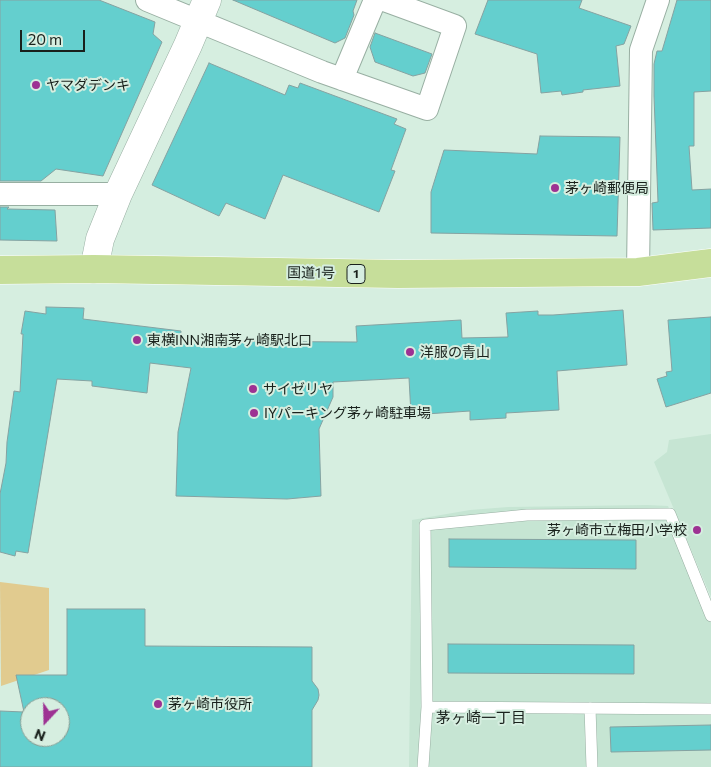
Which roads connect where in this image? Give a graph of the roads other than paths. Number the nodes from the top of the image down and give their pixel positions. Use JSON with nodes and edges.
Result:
{"nodes":[{"id":1,"x":147,"y":0,"type":"edge"},
{"id":2,"x":375,"y":0,"type":"edge"},
{"id":3,"x":384,"y":0,"type":"edge"},
{"id":4,"x":658,"y":0,"type":"edge"},
{"id":5,"x":203,"y":10,"type":"edge"},
{"id":6,"x":342,"y":79,"type":"junction"},
{"id":7,"x":0,"y":194,"type":"edge"},
{"id":8,"x":118,"y":194,"type":"junction"},
{"id":9,"x":711,"y":263,"type":"edge"},
{"id":10,"x":0,"y":270,"type":"edge"},
{"id":11,"x":94,"y":270,"type":"junction"},
{"id":12,"x":638,"y":272,"type":"junction"},
{"id":13,"x":711,"y":616,"type":"edge"},
{"id":14,"x":427,"y":707,"type":"junction"},
{"id":15,"x":590,"y":708,"type":"junction"},
{"id":16,"x":711,"y":709,"type":"edge"},
{"id":17,"x":423,"y":767,"type":"edge"},
{"id":18,"x":592,"y":767,"type":"edge"}],
"edges":[{"from":1,"to":5,"type":"street"},
{"from":2,"to":6,"type":"street"},
{"from":3,"to":6,"type":"street"},
{"from":4,"to":12,"type":"street"},
{"from":5,"to":6,"type":"street"},
{"from":5,"to":8,"type":"street"},
{"from":7,"to":8,"type":"street"},
{"from":8,"to":11,"type":"street"},
{"from":9,"to":12,"type":"highway","name":"国道1号","number":"1"},
{"from":10,"to":11,"type":"highway","name":"国道1号","number":"1"},
{"from":11,"to":12,"type":"highway","name":"国道1号","number":"1"},
{"from":13,"to":14,"type":"lane"},
{"from":14,"to":15,"type":"lane"},
{"from":14,"to":17,"type":"lane"},
{"from":15,"to":16,"type":"lane"},
{"from":15,"to":18,"type":"lane"}]}
